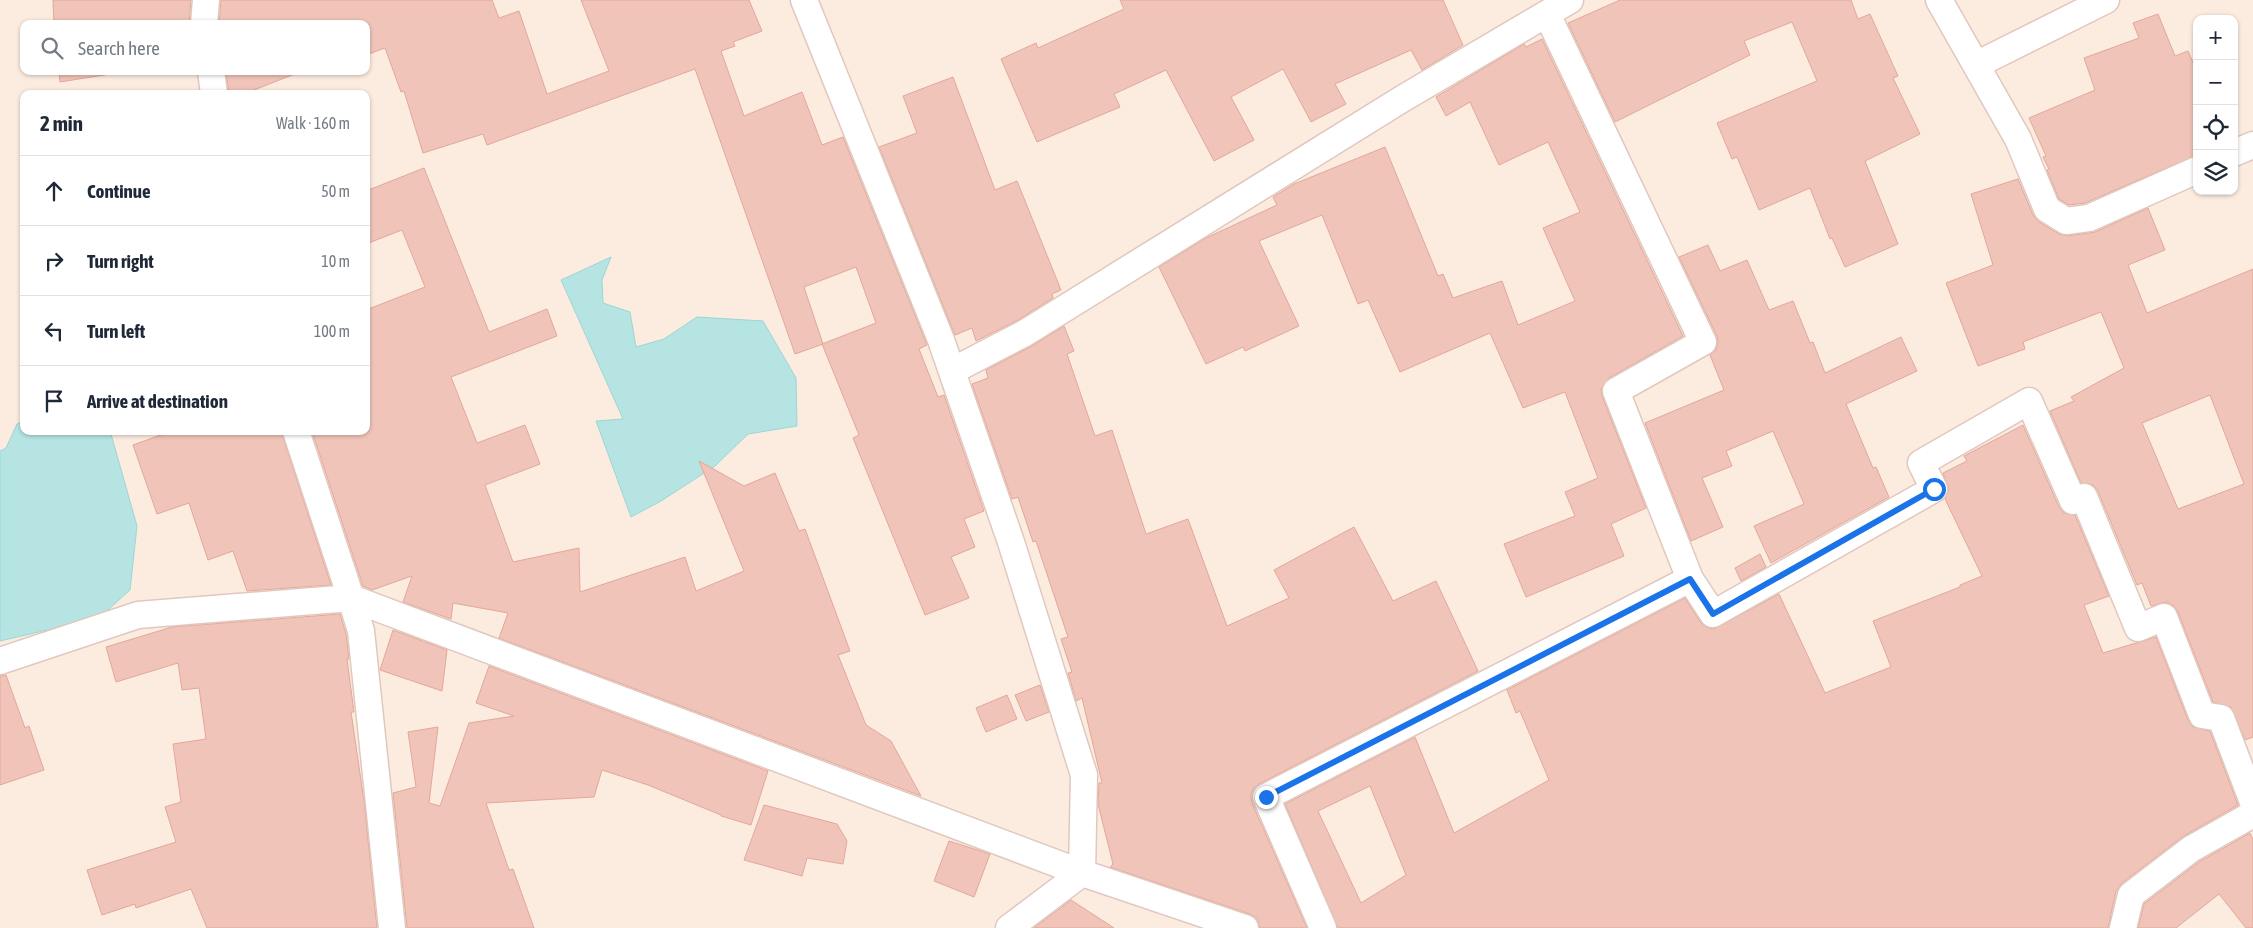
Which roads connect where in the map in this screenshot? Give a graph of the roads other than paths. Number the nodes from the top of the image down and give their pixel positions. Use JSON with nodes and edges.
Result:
{"nodes":[{"id":1,"x":206,"y":0,"type":"edge"},
{"id":2,"x":804,"y":0,"type":"edge"},
{"id":3,"x":1570,"y":0,"type":"edge"},
{"id":4,"x":1939,"y":0,"type":"edge"},
{"id":5,"x":2106,"y":0,"type":"edge"},
{"id":6,"x":1547,"y":14,"type":"junction"},
{"id":7,"x":204,"y":20,"type":"edge"},
{"id":8,"x":1976,"y":65,"type":"junction"},
{"id":9,"x":212,"y":75,"type":"edge"},
{"id":10,"x":213,"y":90,"type":"edge"},
{"id":11,"x":2253,"y":145,"type":"edge"},
{"id":12,"x":2238,"y":151,"type":"edge"},
{"id":13,"x":2193,"y":172,"type":"edge"},
{"id":14,"x":952,"y":371,"type":"junction"},
{"id":15,"x":297,"y":435,"type":"edge"},
{"id":16,"x":1690,"y":579,"type":"junction"},
{"id":17,"x":351,"y":598,"type":"junction"},
{"id":18,"x":0,"y":661,"type":"edge"},
{"id":19,"x":2253,"y":802,"type":"edge"},
{"id":20,"x":2253,"y":814,"type":"edge"},
{"id":21,"x":1082,"y":873,"type":"junction"},
{"id":22,"x":392,"y":928,"type":"edge"},
{"id":23,"x":1009,"y":928,"type":"edge"},
{"id":24,"x":1244,"y":928,"type":"edge"},
{"id":25,"x":1323,"y":928,"type":"edge"},
{"id":26,"x":2122,"y":928,"type":"edge"}],
"edges":[{"from":1,"to":7,"type":"street"},
{"from":2,"to":14,"type":"street"},
{"from":3,"to":6,"type":"street"},
{"from":4,"to":8,"type":"street"},
{"from":5,"to":8,"type":"street"},
{"from":6,"to":14,"type":"street"},
{"from":6,"to":16,"type":"street"},
{"from":8,"to":13,"type":"street"},
{"from":9,"to":10,"type":"street"},
{"from":11,"to":12,"type":"street"},
{"from":14,"to":21,"type":"street"},
{"from":15,"to":17,"type":"street"},
{"from":16,"to":19,"type":"street"},
{"from":16,"to":25,"type":"street"},
{"from":17,"to":18,"type":"street"},
{"from":17,"to":21,"type":"street"},
{"from":17,"to":22,"type":"street"},
{"from":20,"to":26,"type":"street"},
{"from":21,"to":23,"type":"street"},
{"from":21,"to":24,"type":"street"}]}
